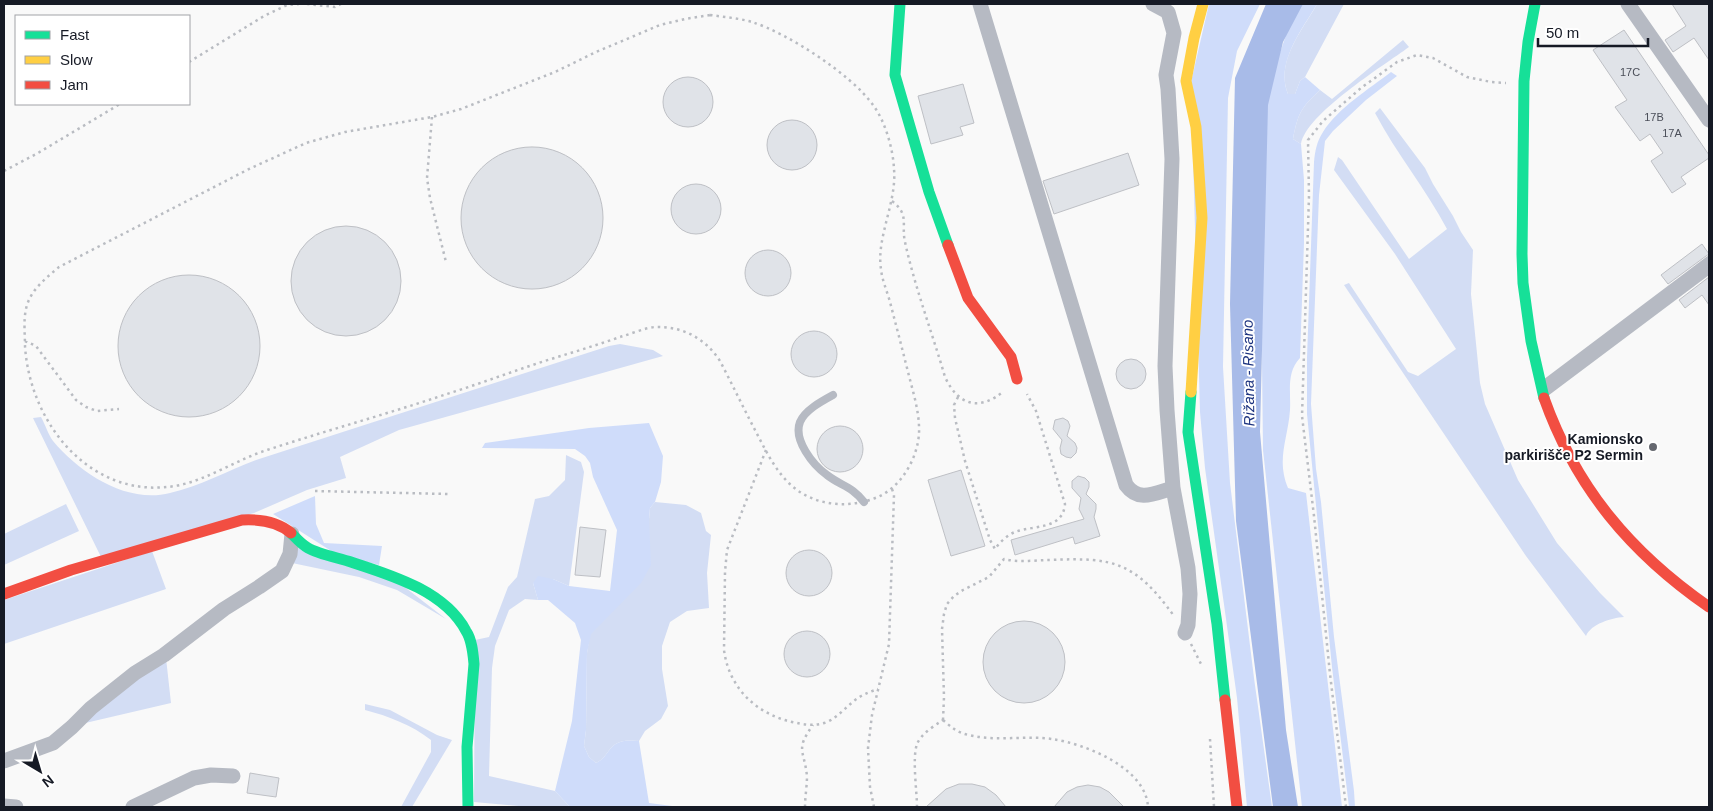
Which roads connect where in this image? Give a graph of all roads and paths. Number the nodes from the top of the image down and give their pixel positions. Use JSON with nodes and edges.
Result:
{"nodes":[{"id":1,"x":299,"y":4,"type":"edge"},
{"id":2,"x":307,"y":4,"type":"edge"},
{"id":3,"x":341,"y":4,"type":"edge"},
{"id":4,"x":900,"y":4,"type":"edge"},
{"id":5,"x":980,"y":4,"type":"edge"},
{"id":6,"x":1153,"y":4,"type":"edge"},
{"id":7,"x":1203,"y":4,"type":"edge"},
{"id":8,"x":1535,"y":4,"type":"edge"},
{"id":9,"x":1628,"y":4,"type":"edge"},
{"id":10,"x":1520,"y":22,"type":"dead end"},
{"id":11,"x":1527,"y":50,"type":"junction"},
{"id":12,"x":190,"y":61,"type":"edge"},
{"id":13,"x":1525,"y":84,"type":"junction"},
{"id":14,"x":118,"y":105,"type":"edge"},
{"id":15,"x":432,"y":117,"type":"junction"},
{"id":16,"x":1709,"y":120,"type":"edge"},
{"id":17,"x":4,"y":171,"type":"edge"},
{"id":18,"x":892,"y":200,"type":"junction"},
{"id":19,"x":1709,"y":260,"type":"edge"},
{"id":20,"x":446,"y":262,"type":"dead end"},
{"id":21,"x":1709,"y":270,"type":"edge"},
{"id":22,"x":25,"y":341,"type":"junction"},
{"id":23,"x":1017,"y":379,"type":"junction"},
{"id":24,"x":1543,"y":390,"type":"junction"},
{"id":25,"x":833,"y":395,"type":"dead end"},
{"id":26,"x":958,"y":397,"type":"junction"},
{"id":27,"x":119,"y":410,"type":"dead end"},
{"id":28,"x":766,"y":450,"type":"junction"},
{"id":29,"x":1173,"y":488,"type":"junction"},
{"id":30,"x":892,"y":489,"type":"junction"},
{"id":31,"x":315,"y":490,"type":"dead end"},
{"id":32,"x":448,"y":494,"type":"dead end"},
{"id":33,"x":864,"y":502,"type":"junction"},
{"id":34,"x":292,"y":534,"type":"junction"},
{"id":35,"x":4,"y":594,"type":"edge"},
{"id":36,"x":1709,"y":607,"type":"edge"},
{"id":37,"x":1177,"y":620,"type":"dead end"},
{"id":38,"x":1185,"y":633,"type":"joint"},
{"id":39,"x":1204,"y":674,"type":"dead end"},
{"id":40,"x":878,"y":689,"type":"junction"},
{"id":41,"x":943,"y":720,"type":"junction"},
{"id":42,"x":813,"y":725,"type":"junction"},
{"id":43,"x":1209,"y":736,"type":"dead end"},
{"id":44,"x":4,"y":761,"type":"edge"},
{"id":45,"x":233,"y":776,"type":"dead end"},
{"id":46,"x":4,"y":806,"type":"edge"},
{"id":47,"x":16,"y":807,"type":"edge"},
{"id":48,"x":133,"y":807,"type":"edge"},
{"id":49,"x":468,"y":807,"type":"edge"},
{"id":50,"x":805,"y":807,"type":"edge"},
{"id":51,"x":874,"y":807,"type":"edge"},
{"id":52,"x":917,"y":807,"type":"edge"},
{"id":53,"x":1148,"y":807,"type":"edge"},
{"id":54,"x":1214,"y":807,"type":"edge"},
{"id":55,"x":1237,"y":807,"type":"edge"},
{"id":56,"x":1346,"y":807,"type":"edge"}],
"edges":[{"from":1,"to":12,"type":"path"},
{"from":2,"to":3,"type":"path"},
{"from":4,"to":23,"type":"street"},
{"from":5,"to":29,"type":"street"},
{"from":6,"to":29,"type":"street"},
{"from":7,"to":55,"type":"street"},
{"from":8,"to":11,"type":"street"},
{"from":9,"to":16,"type":"street"},
{"from":10,"to":11,"type":"street"},
{"from":11,"to":13,"type":"street"},
{"from":13,"to":24,"type":"street"},
{"from":13,"to":56,"type":"path"},
{"from":14,"to":17,"type":"path"},
{"from":15,"to":18,"type":"path"},
{"from":15,"to":20,"type":"path"},
{"from":15,"to":22,"type":"path"},
{"from":18,"to":26,"type":"path"},
{"from":18,"to":30,"type":"path"},
{"from":19,"to":24,"type":"lane"},
{"from":21,"to":24,"type":"lane"},
{"from":22,"to":27,"type":"path"},
{"from":22,"to":28,"type":"path"},
{"from":23,"to":26,"type":"path"},
{"from":23,"to":26,"type":"path"},
{"from":24,"to":36,"type":"street"},
{"from":25,"to":33,"type":"lane"},
{"from":28,"to":33,"type":"path"},
{"from":28,"to":42,"type":"path"},
{"from":29,"to":38,"type":"street"},
{"from":30,"to":33,"type":"path"},
{"from":30,"to":40,"type":"path"},
{"from":31,"to":32,"type":"path"},
{"from":34,"to":35,"type":"street"},
{"from":34,"to":44,"type":"street"},
{"from":34,"to":49,"type":"street"},
{"from":37,"to":41,"type":"path"},
{"from":38,"to":39,"type":"path"},
{"from":40,"to":42,"type":"path"},
{"from":40,"to":51,"type":"path"},
{"from":41,"to":52,"type":"path"},
{"from":41,"to":53,"type":"path"},
{"from":42,"to":50,"type":"path"},
{"from":43,"to":54,"type":"path"},
{"from":45,"to":48,"type":"street"},
{"from":46,"to":47,"type":"street"}]}
